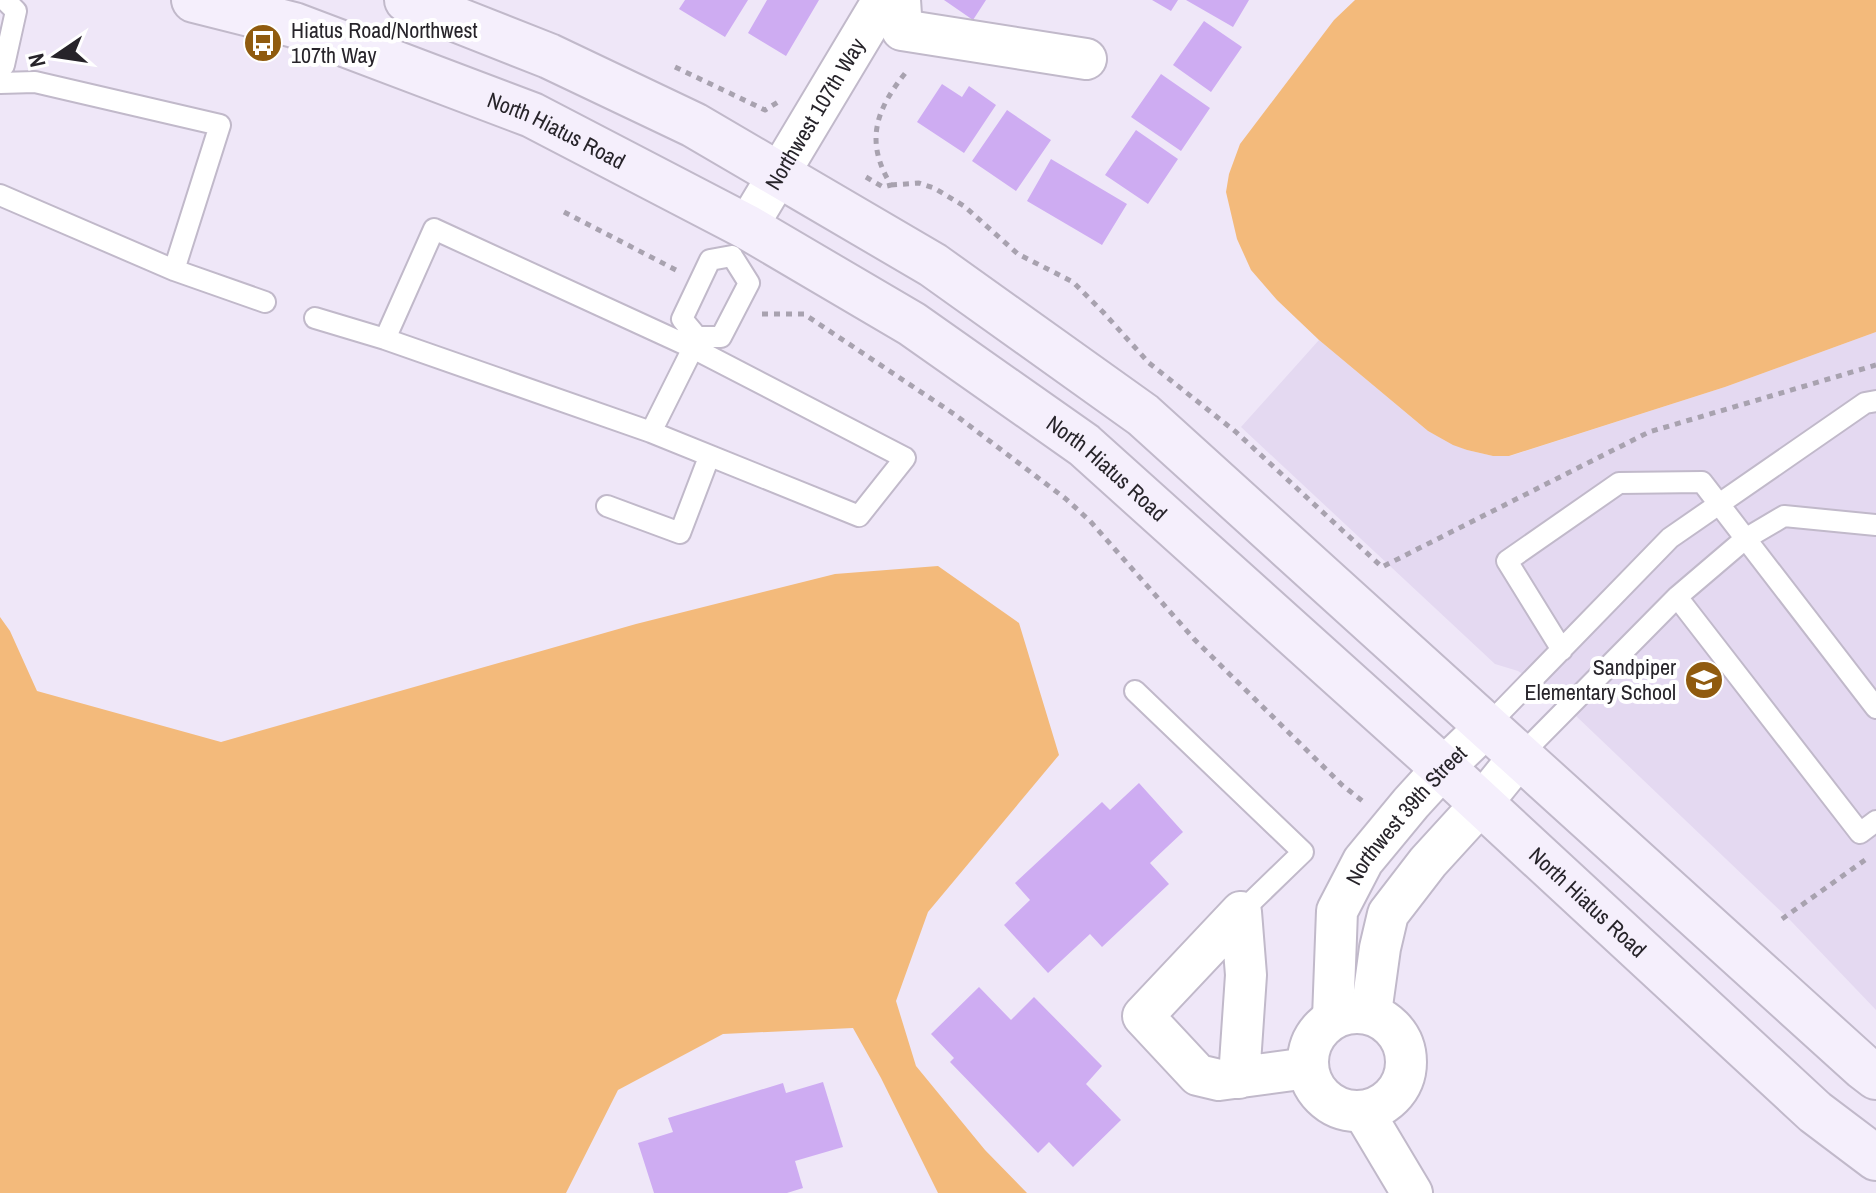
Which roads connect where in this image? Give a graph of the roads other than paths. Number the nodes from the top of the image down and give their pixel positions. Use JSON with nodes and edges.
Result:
{"nodes":[{"id":1,"x":5,"y":0,"type":"edge"},
{"id":2,"x":194,"y":0,"type":"edge"},
{"id":3,"x":407,"y":0,"type":"edge"},
{"id":4,"x":883,"y":0,"type":"edge"},
{"id":5,"x":900,"y":0,"type":"edge"},
{"id":6,"x":1086,"y":59,"type":"dead end"},
{"id":7,"x":0,"y":66,"type":"edge"},
{"id":8,"x":0,"y":83,"type":"edge"},
{"id":9,"x":779,"y":175,"type":"junction"},
{"id":10,"x":0,"y":195,"type":"edge"},
{"id":11,"x":739,"y":242,"type":"junction"},
{"id":12,"x":174,"y":270,"type":"junction"},
{"id":13,"x":265,"y":302,"type":"dead end"},
{"id":14,"x":315,"y":318,"type":"dead end"},
{"id":15,"x":385,"y":339,"type":"junction"},
{"id":16,"x":695,"y":343,"type":"junction"},
{"id":17,"x":1876,"y":401,"type":"edge"},
{"id":18,"x":651,"y":432,"type":"junction"},
{"id":19,"x":709,"y":457,"type":"junction"},
{"id":20,"x":1720,"y":504,"type":"junction"},
{"id":21,"x":607,"y":506,"type":"dead end"},
{"id":22,"x":1876,"y":525,"type":"edge"},
{"id":23,"x":1745,"y":539,"type":"junction"},
{"id":24,"x":1677,"y":597,"type":"junction"},
{"id":25,"x":1562,"y":650,"type":"junction"},
{"id":26,"x":1135,"y":691,"type":"dead end"},
{"id":27,"x":1876,"y":708,"type":"edge"},
{"id":28,"x":1486,"y":727,"type":"junction"},
{"id":29,"x":1519,"y":757,"type":"junction"},
{"id":30,"x":1443,"y":768,"type":"junction"},
{"id":31,"x":1481,"y":804,"type":"junction"},
{"id":32,"x":1876,"y":821,"type":"edge"},
{"id":33,"x":1337,"y":911,"type":"junction"},
{"id":34,"x":1241,"y":912,"type":"junction"},
{"id":35,"x":1384,"y":933,"type":"junction"},
{"id":36,"x":1352,"y":1016,"type":"junction"},
{"id":37,"x":1308,"y":1068,"type":"junction"},
{"id":38,"x":1876,"y":1077,"type":"edge"},
{"id":39,"x":1239,"y":1078,"type":"junction"},
{"id":40,"x":1363,"y":1111,"type":"junction"},
{"id":41,"x":1876,"y":1158,"type":"edge"},
{"id":42,"x":1412,"y":1193,"type":"edge"}],
"edges":[{"from":1,"to":7,"type":"lane"},
{"from":2,"to":11,"type":"main road","name":"North Hiatus Road"},
{"from":3,"to":9,"type":"main road"},
{"from":4,"to":9,"type":"street","name":"Northwest 107th Way"},
{"from":5,"to":6,"type":"street"},
{"from":8,"to":12,"type":"lane"},
{"from":9,"to":11,"type":"street","name":"Northwest 107th Way"},
{"from":9,"to":28,"type":"main road"},
{"from":10,"to":12,"type":"lane"},
{"from":11,"to":16,"type":"lane"},
{"from":11,"to":16,"type":"lane"},
{"from":11,"to":30,"type":"main road","name":"North Hiatus Road"},
{"from":12,"to":13,"type":"lane"},
{"from":14,"to":15,"type":"lane"},
{"from":15,"to":16,"type":"lane"},
{"from":15,"to":18,"type":"lane"},
{"from":16,"to":18,"type":"lane"},
{"from":16,"to":19,"type":"lane"},
{"from":17,"to":20,"type":"lane"},
{"from":18,"to":19,"type":"lane"},
{"from":19,"to":21,"type":"lane"},
{"from":20,"to":23,"type":"lane"},
{"from":20,"to":25,"type":"lane"},
{"from":20,"to":25,"type":"lane"},
{"from":22,"to":23,"type":"lane"},
{"from":23,"to":24,"type":"lane"},
{"from":23,"to":27,"type":"lane"},
{"from":24,"to":29,"type":"lane"},
{"from":24,"to":32,"type":"lane"},
{"from":25,"to":28,"type":"lane"},
{"from":26,"to":34,"type":"lane"},
{"from":28,"to":29,"type":"main road"},
{"from":28,"to":30,"type":"street","name":"Northwest 39th Street"},
{"from":29,"to":31,"type":"street","name":"Northwest 39th Street"},
{"from":29,"to":38,"type":"main road"},
{"from":30,"to":31,"type":"main road","name":"North Hiatus Road"},
{"from":30,"to":33,"type":"street","name":"Northwest 39th Street"},
{"from":31,"to":35,"type":"street","name":"Northwest 39th Street"},
{"from":31,"to":41,"type":"main road","name":"North Hiatus Road"},
{"from":33,"to":35,"type":"street","name":"Northwest 39th Street"},
{"from":33,"to":36,"type":"street","name":"Northwest 39th Street"},
{"from":34,"to":39,"type":"street"},
{"from":34,"to":39,"type":"street"},
{"from":35,"to":36,"type":"street","name":"Northwest 39th Street"},
{"from":36,"to":37,"type":"street","name":"Northwest 39th Street"},
{"from":36,"to":40,"type":"street"},
{"from":37,"to":39,"type":"street"},
{"from":37,"to":40,"type":"street"},
{"from":40,"to":42,"type":"street"}]}
